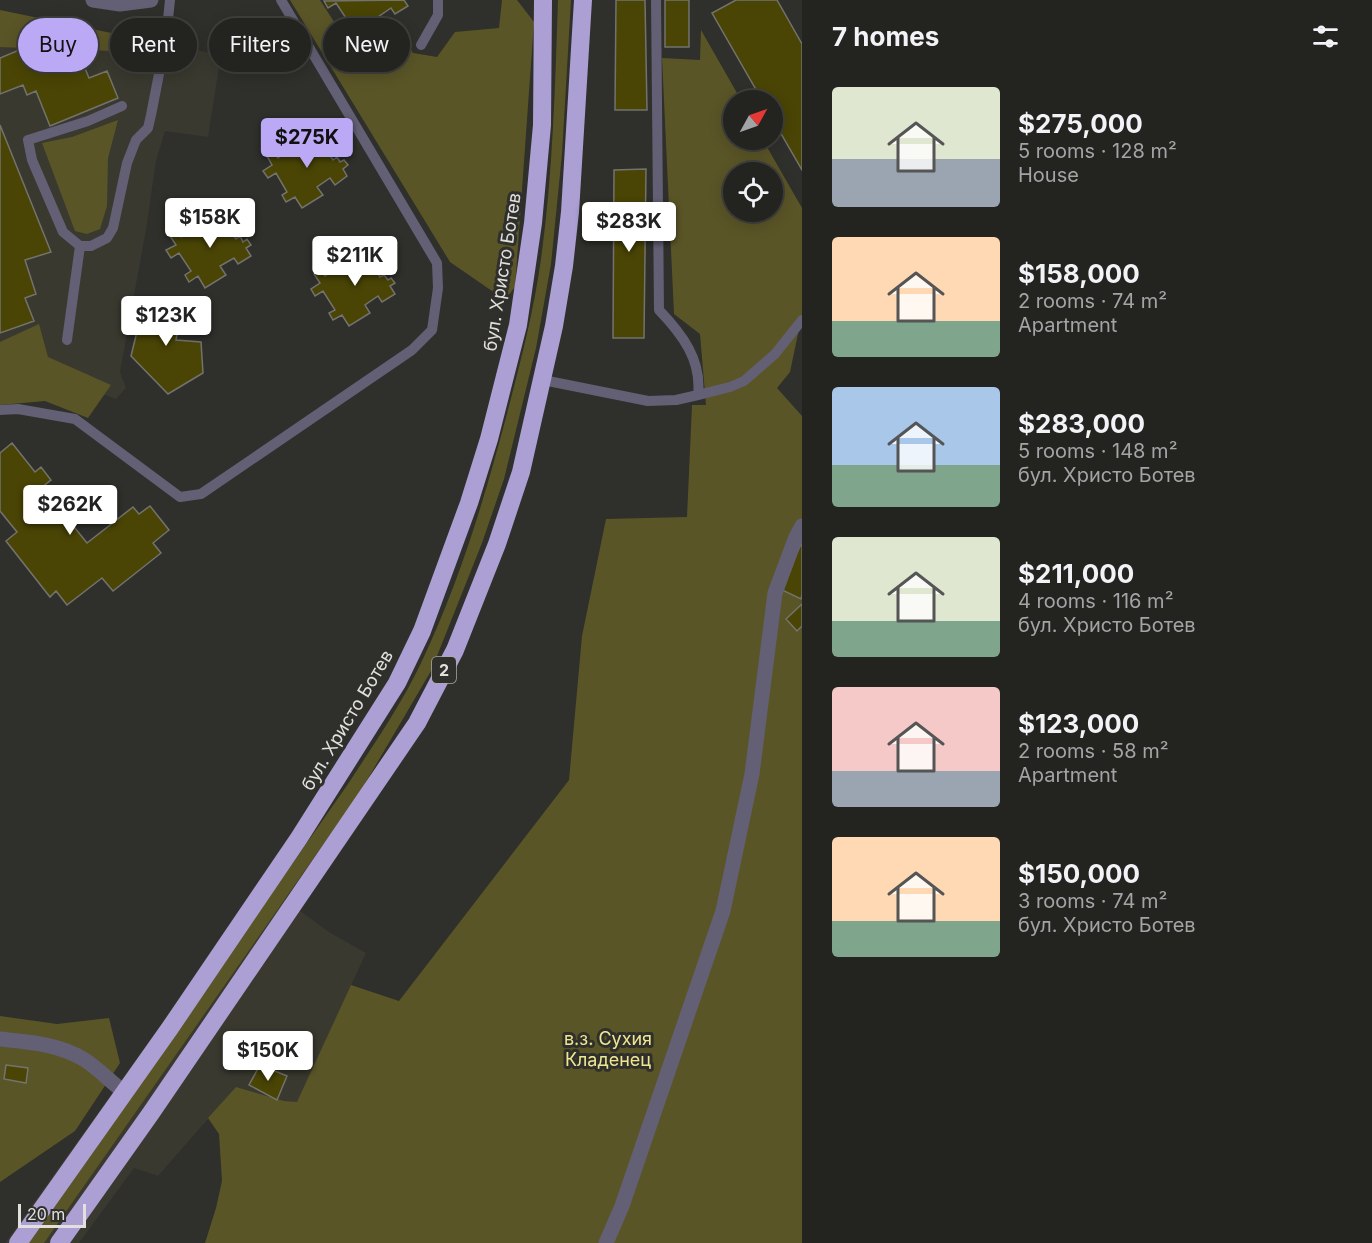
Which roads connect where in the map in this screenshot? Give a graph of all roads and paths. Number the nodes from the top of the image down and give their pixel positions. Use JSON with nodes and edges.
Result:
{"nodes":[{"id":1,"x":93,"y":0,"type":"edge"},
{"id":2,"x":151,"y":0,"type":"edge"},
{"id":3,"x":170,"y":0,"type":"edge"},
{"id":4,"x":281,"y":0,"type":"edge"},
{"id":5,"x":438,"y":0,"type":"edge"},
{"id":6,"x":543,"y":0,"type":"edge"},
{"id":7,"x":583,"y":0,"type":"edge"},
{"id":8,"x":656,"y":0,"type":"edge"},
{"id":9,"x":421,"y":45,"type":"dead end"},
{"id":10,"x":123,"y":106,"type":"dead end"},
{"id":11,"x":63,"y":232,"type":"junction"},
{"id":12,"x":80,"y":246,"type":"junction"},
{"id":13,"x":77,"y":264,"type":"junction"},
{"id":14,"x":802,"y":320,"type":"edge"},
{"id":15,"x":67,"y":340,"type":"dead end"},
{"id":16,"x":543,"y":380,"type":"junction"},
{"id":17,"x":698,"y":395,"type":"junction"},
{"id":18,"x":0,"y":410,"type":"edge"},
{"id":19,"x":802,"y":526,"type":"edge"},
{"id":20,"x":170,"y":1028,"type":"junction"},
{"id":21,"x":0,"y":1039,"type":"edge"},
{"id":22,"x":118,"y":1087,"type":"junction"},
{"id":23,"x":41,"y":1211,"type":"junction"},
{"id":24,"x":18,"y":1243,"type":"edge"},
{"id":25,"x":59,"y":1243,"type":"edge"},
{"id":26,"x":606,"y":1243,"type":"edge"}],
"edges":[{"from":1,"to":2,"type":"street"},
{"from":3,"to":12,"type":"lane"},
{"from":4,"to":18,"type":"lane"},
{"from":5,"to":9,"type":"lane"},
{"from":6,"to":20,"type":"highway","name":"бул. Христо Ботев","number":"2"},
{"from":7,"to":16,"type":"highway","number":"2"},
{"from":8,"to":17,"type":"lane"},
{"from":10,"to":11,"type":"lane"},
{"from":11,"to":12,"type":"lane"},
{"from":11,"to":13,"type":"lane"},
{"from":12,"to":13,"type":"lane"},
{"from":13,"to":15,"type":"lane"},
{"from":14,"to":17,"type":"lane"},
{"from":16,"to":17,"type":"lane"},
{"from":16,"to":25,"type":"highway","number":"2"},
{"from":19,"to":26,"type":"street"},
{"from":20,"to":22,"type":"lane"},
{"from":20,"to":23,"type":"highway","name":"бул. Христо Ботев","number":"2"},
{"from":21,"to":22,"type":"street"},
{"from":22,"to":23,"type":"lane"},
{"from":23,"to":24,"type":"highway","name":"бул. Христо Ботев","number":"2"}]}
